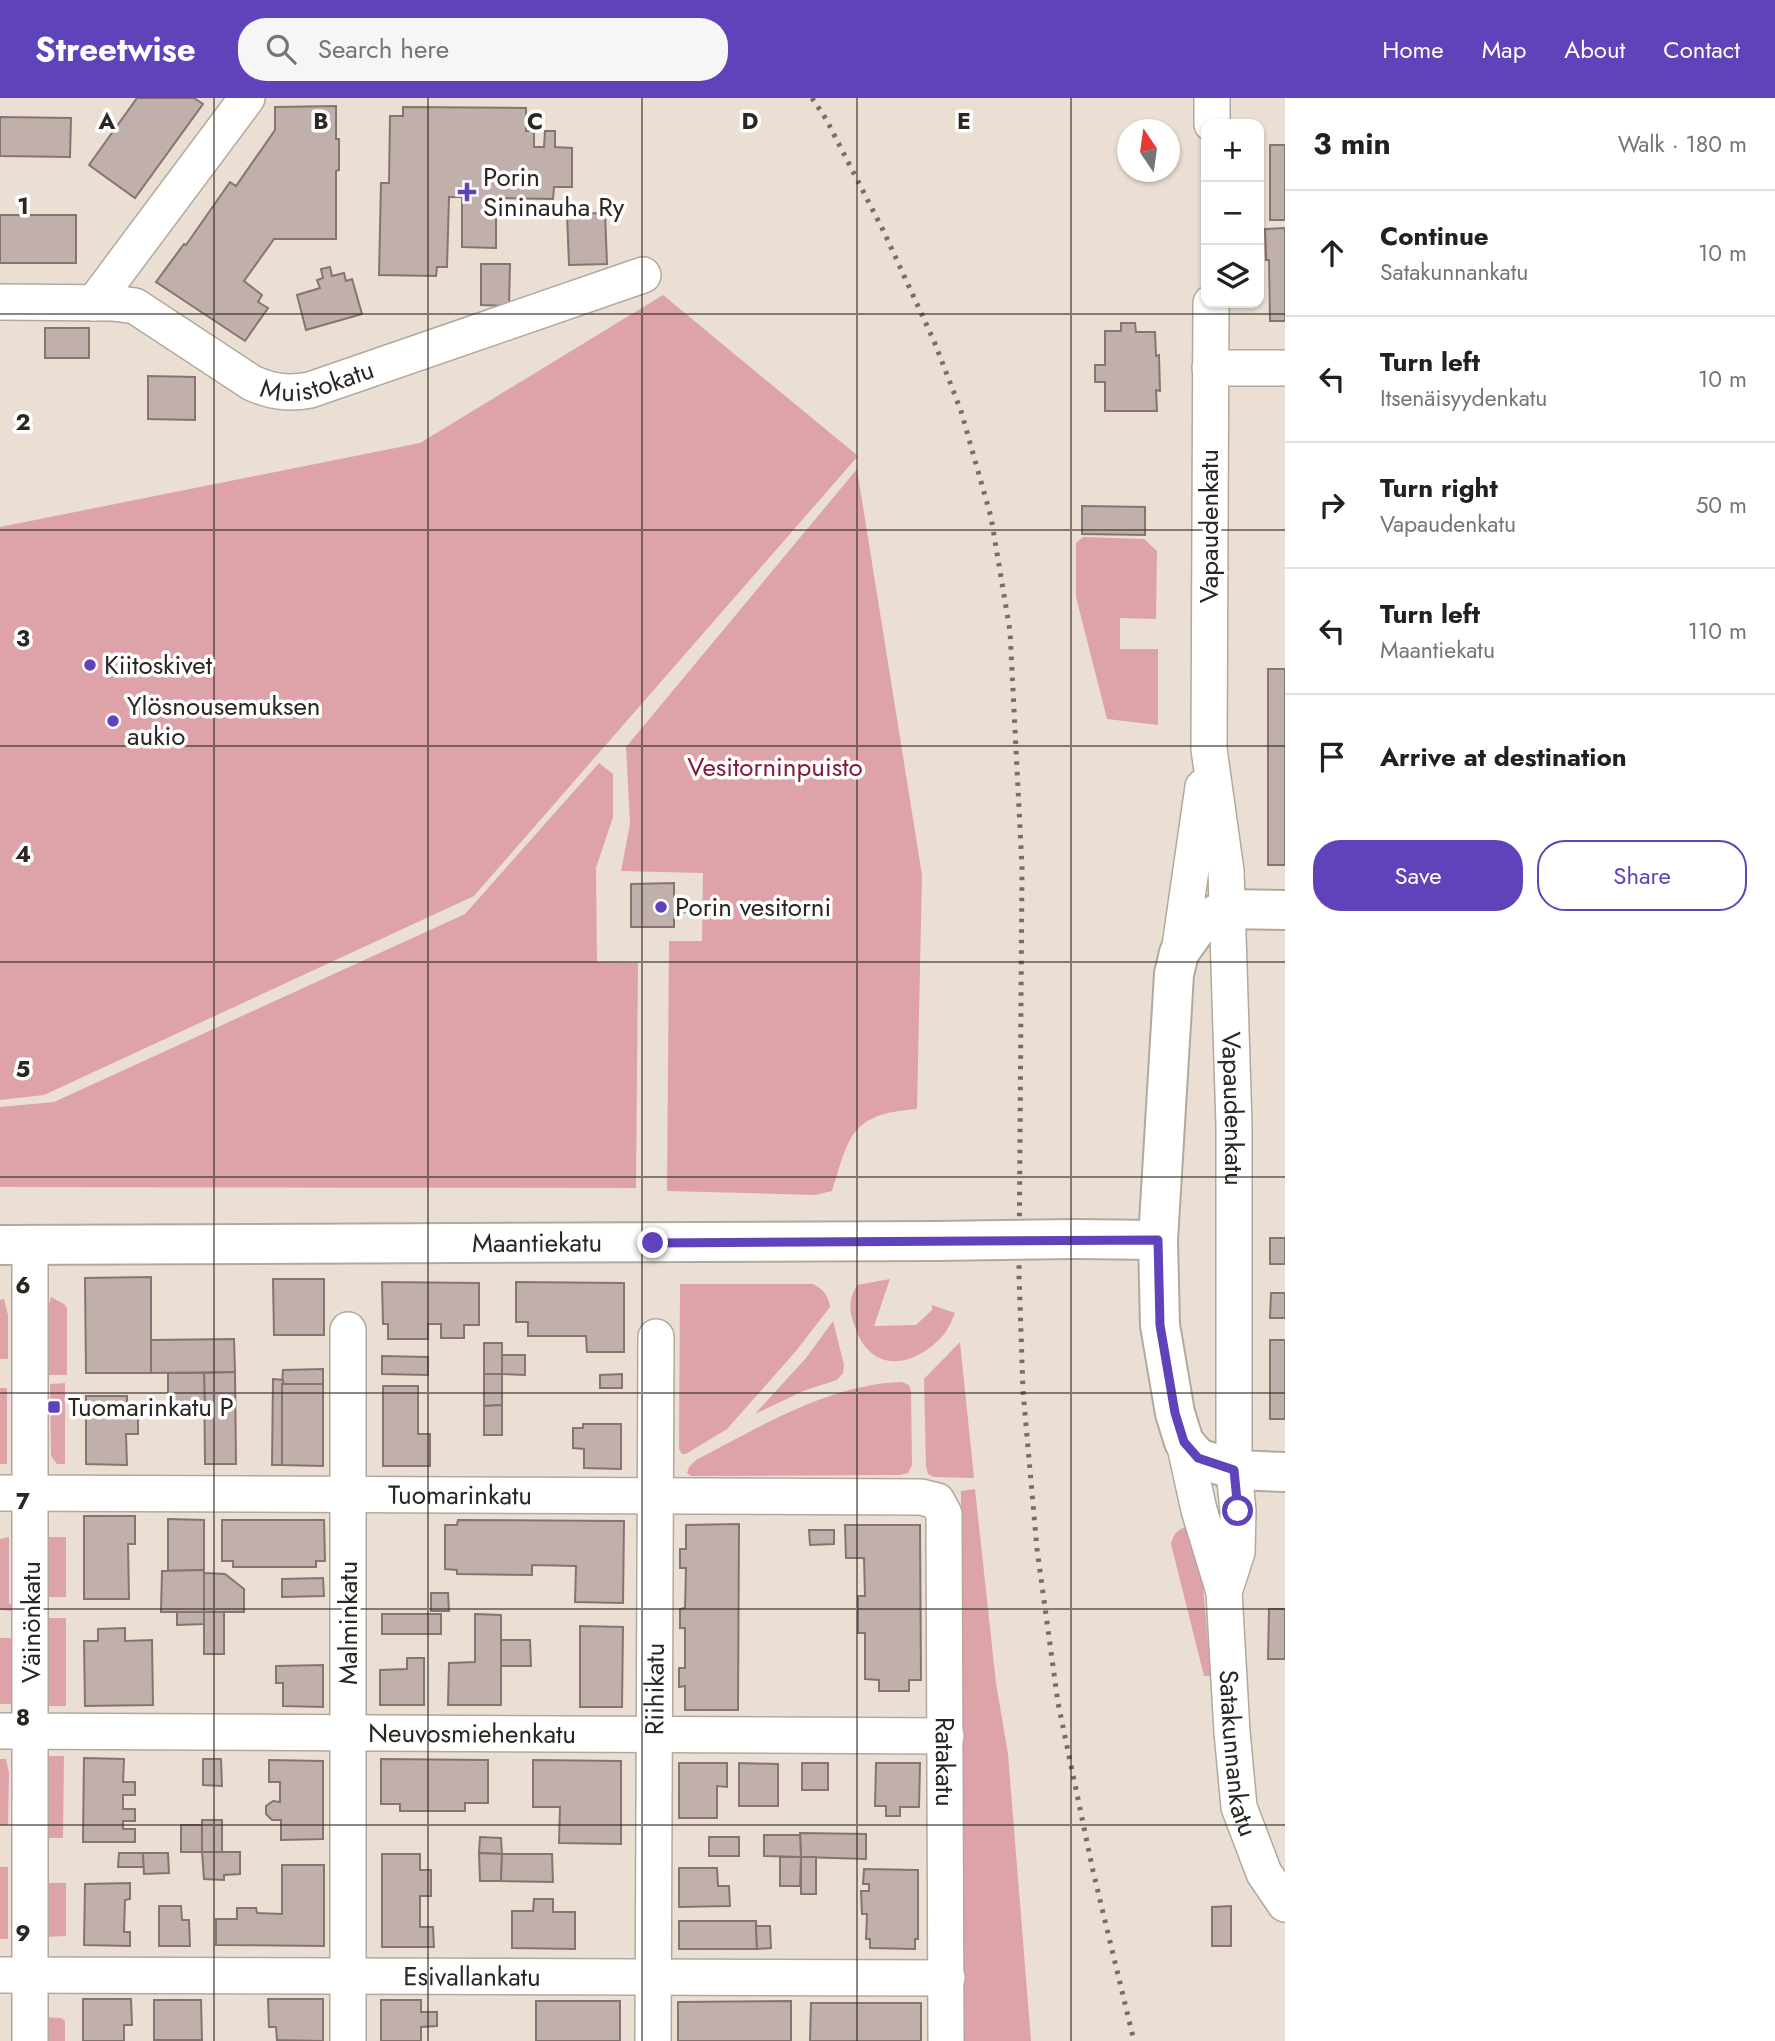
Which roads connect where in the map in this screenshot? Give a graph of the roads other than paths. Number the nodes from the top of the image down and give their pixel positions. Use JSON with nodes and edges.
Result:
{"nodes":[{"id":1,"x":247,"y":98,"type":"edge"},
{"id":2,"x":1212,"y":98,"type":"edge"},
{"id":3,"x":1212,"y":119,"type":"edge"},
{"id":4,"x":643,"y":275,"type":"dead end"},
{"id":5,"x":0,"y":302,"type":"edge"},
{"id":6,"x":94,"y":303,"type":"junction"},
{"id":7,"x":1210,"y":308,"type":"edge"},
{"id":8,"x":1210,"y":368,"type":"junction"},
{"id":9,"x":1285,"y":368,"type":"edge"},
{"id":10,"x":1209,"y":749,"type":"junction"},
{"id":11,"x":1226,"y":909,"type":"junction"},
{"id":12,"x":1285,"y":909,"type":"edge"},
{"id":13,"x":1179,"y":953,"type":"junction"},
{"id":14,"x":1158,"y":1240,"type":"junction"},
{"id":15,"x":15,"y":1245,"type":"edge"},
{"id":16,"x":348,"y":1331,"type":"dead end"},
{"id":17,"x":656,"y":1337,"type":"dead end"},
{"id":18,"x":1184,"y":1442,"type":"junction"},
{"id":19,"x":1234,"y":1470,"type":"junction"},
{"id":20,"x":1285,"y":1472,"type":"edge"},
{"id":21,"x":16,"y":1493,"type":"edge"},
{"id":22,"x":348,"y":1495,"type":"junction"},
{"id":23,"x":656,"y":1497,"type":"junction"},
{"id":24,"x":921,"y":1497,"type":"joint"},
{"id":25,"x":1224,"y":1592,"type":"junction"},
{"id":26,"x":15,"y":1731,"type":"edge"},
{"id":27,"x":348,"y":1733,"type":"junction"},
{"id":28,"x":655,"y":1734,"type":"junction"},
{"id":29,"x":946,"y":1736,"type":"junction"},
{"id":30,"x":1285,"y":1904,"type":"edge"},
{"id":31,"x":15,"y":1975,"type":"edge"},
{"id":32,"x":348,"y":1975,"type":"junction"},
{"id":33,"x":654,"y":1976,"type":"junction"},
{"id":34,"x":947,"y":1978,"type":"junction"},
{"id":35,"x":30,"y":2041,"type":"edge"},
{"id":36,"x":348,"y":2041,"type":"edge"},
{"id":37,"x":653,"y":2041,"type":"edge"},
{"id":38,"x":946,"y":2041,"type":"edge"}],
"edges":[{"from":1,"to":6,"type":"street"},
{"from":2,"to":3,"type":"street"},
{"from":4,"to":6,"type":"street","name":"Muistokatu"},
{"from":5,"to":6,"type":"street","name":"Muistokatu"},
{"from":7,"to":8,"type":"street","name":"Vapaudenkatu"},
{"from":8,"to":9,"type":"street"},
{"from":8,"to":10,"type":"street","name":"Vapaudenkatu"},
{"from":10,"to":11,"type":"street","name":"Vapaudenkatu"},
{"from":10,"to":13,"type":"street","name":"Vapaudenkatu"},
{"from":11,"to":12,"type":"main road"},
{"from":11,"to":13,"type":"main road"},
{"from":11,"to":19,"type":"street","name":"Vapaudenkatu"},
{"from":13,"to":14,"type":"main road","name":"Vapaudenkatu"},
{"from":14,"to":15,"type":"main road","name":"Maantiekatu","bridge":true},
{"from":14,"to":18,"type":"main road","name":"Vapaudenkatu"},
{"from":15,"to":21,"type":"street","name":"Väinönkatu"},
{"from":16,"to":22,"type":"street","name":"Malminkatu"},
{"from":17,"to":23,"type":"street","name":"Riihikatu"},
{"from":18,"to":19,"type":"main road"},
{"from":18,"to":25,"type":"street","name":"Satakunnankatu"},
{"from":19,"to":20,"type":"main road"},
{"from":19,"to":25,"type":"street","name":"Satakunnankatu"},
{"from":21,"to":22,"type":"street","name":"Tuomarinkatu"},
{"from":21,"to":26,"type":"street","name":"Väinönkatu"},
{"from":22,"to":23,"type":"street","name":"Tuomarinkatu"},
{"from":22,"to":27,"type":"street","name":"Malminkatu"},
{"from":23,"to":24,"type":"street","name":"Tuomarinkatu"},
{"from":23,"to":28,"type":"street","name":"Riihikatu"},
{"from":24,"to":29,"type":"street","name":"Ratakatu"},
{"from":25,"to":30,"type":"street","name":"Satakunnankatu"},
{"from":26,"to":27,"type":"street","name":"Neuvosmiehenkatu"},
{"from":26,"to":31,"type":"street","name":"Väinönkatu"},
{"from":27,"to":28,"type":"street","name":"Neuvosmiehenkatu"},
{"from":27,"to":32,"type":"street","name":"Malminkatu"},
{"from":28,"to":29,"type":"street","name":"Neuvosmiehenkatu"},
{"from":28,"to":33,"type":"street","name":"Riihikatu"},
{"from":29,"to":34,"type":"street","name":"Ratakatu"},
{"from":31,"to":32,"type":"street","name":"Esivallankatu"},
{"from":31,"to":35,"type":"street","name":"Väinönkatu"},
{"from":32,"to":33,"type":"street","name":"Esivallankatu"},
{"from":32,"to":36,"type":"street","name":"Malminkatu"},
{"from":33,"to":34,"type":"street","name":"Esivallankatu"},
{"from":33,"to":37,"type":"street","name":"Riihikatu"},
{"from":34,"to":38,"type":"street","name":"Ratakatu"}]}
